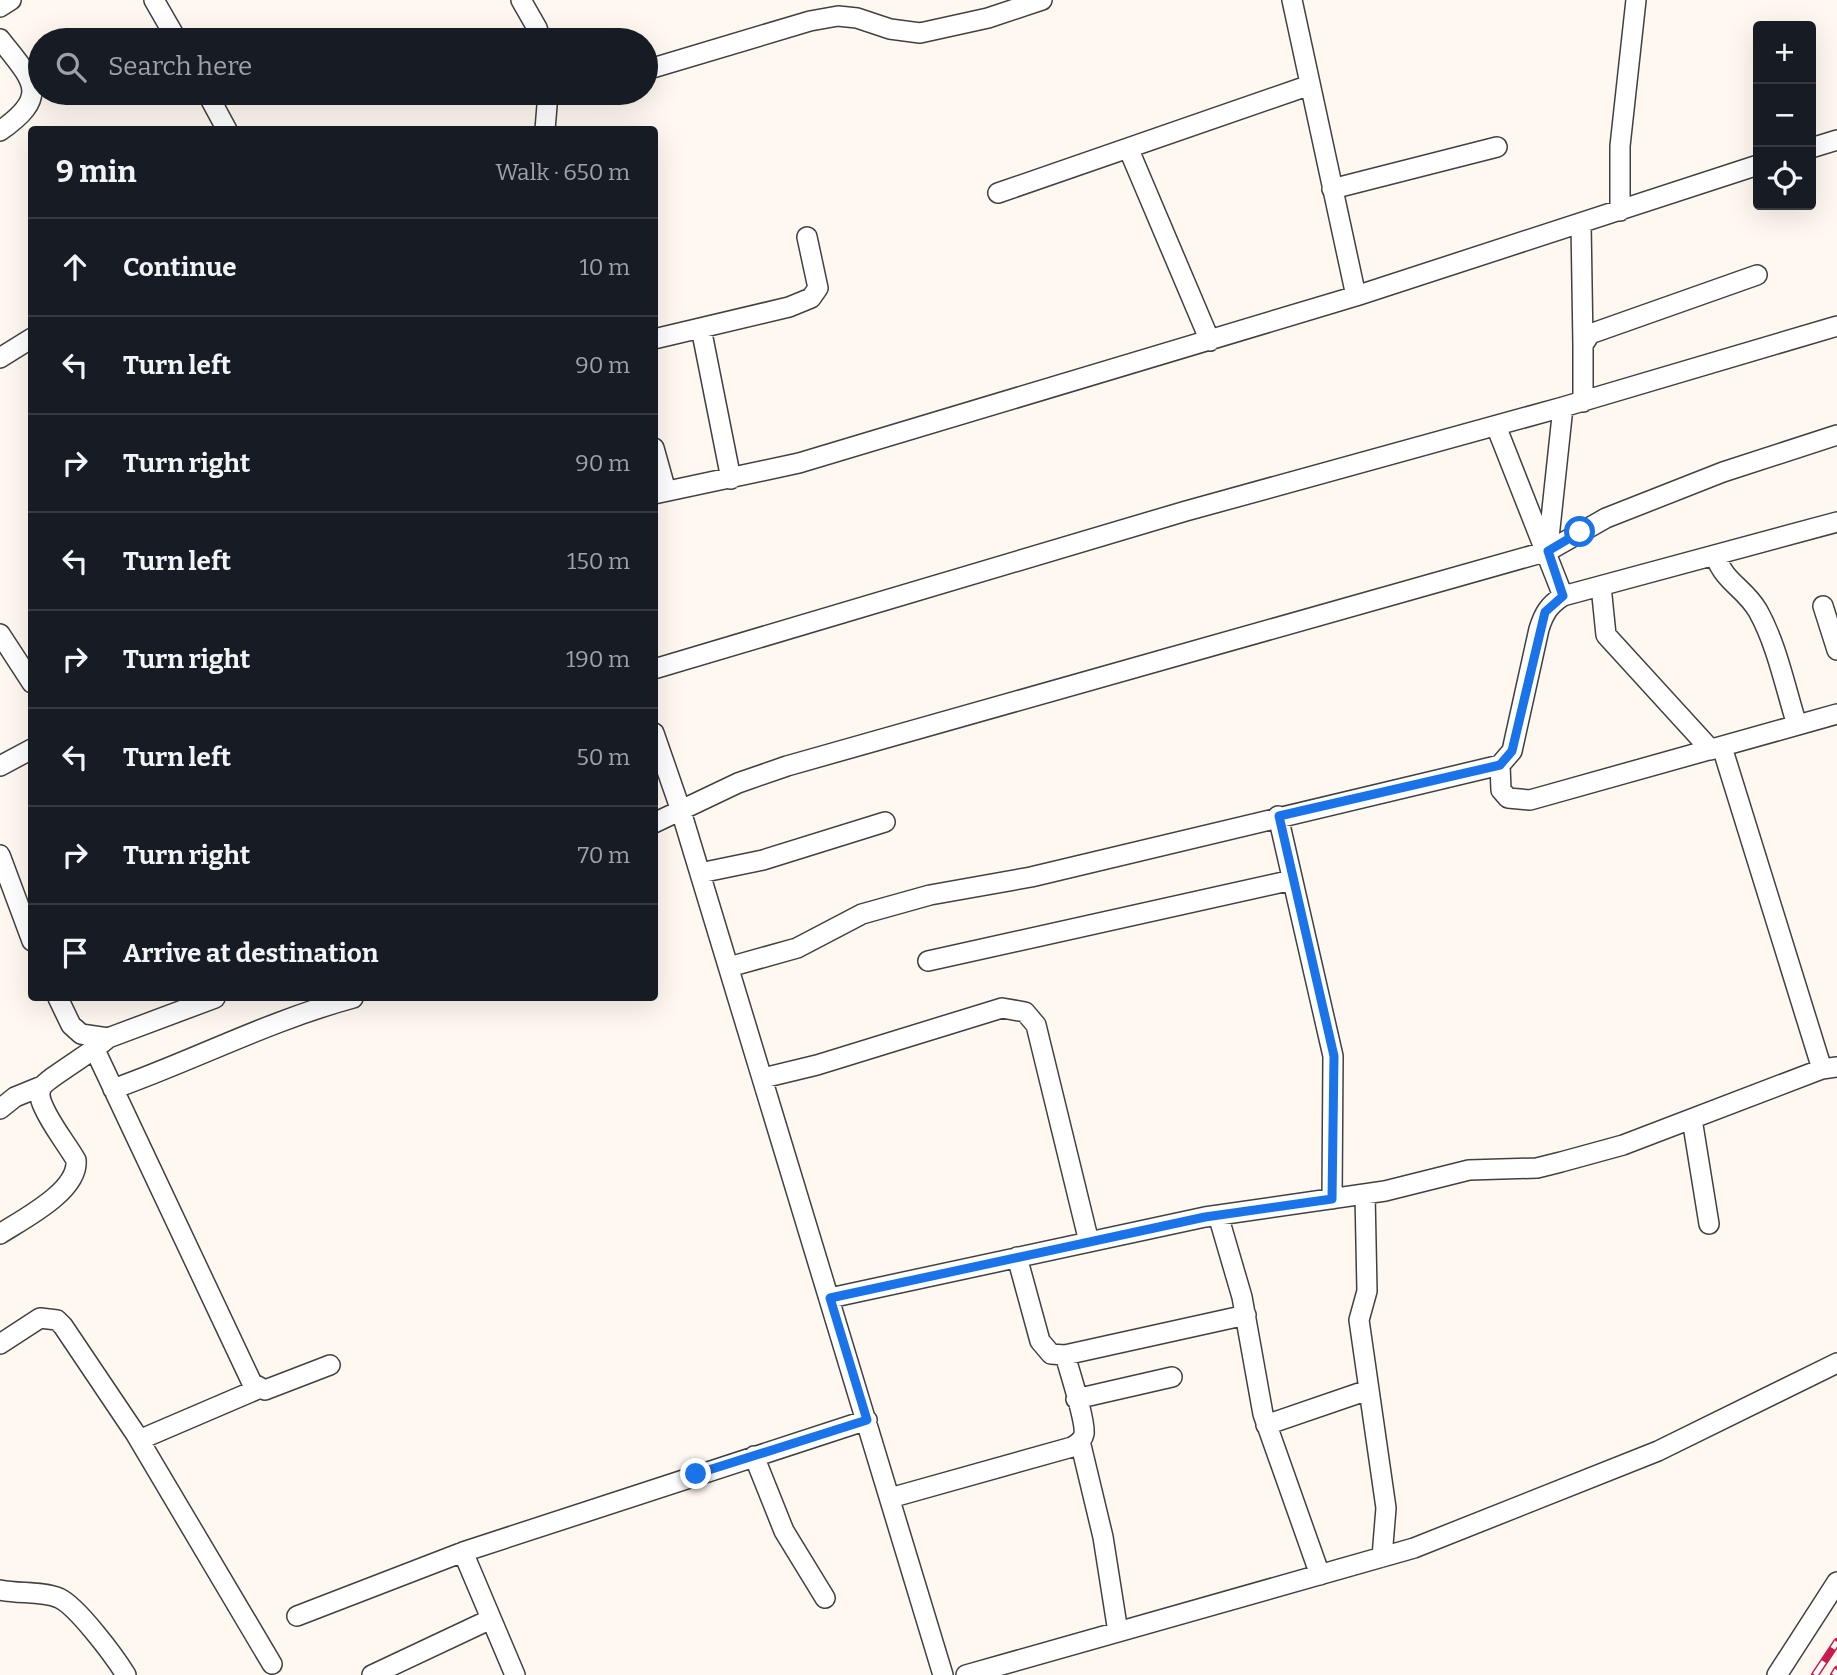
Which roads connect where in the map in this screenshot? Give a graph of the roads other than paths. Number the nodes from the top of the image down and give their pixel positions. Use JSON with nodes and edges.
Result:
{"nodes":[{"id":1,"x":11,"y":0,"type":"edge"},
{"id":2,"x":154,"y":0,"type":"edge"},
{"id":3,"x":521,"y":0,"type":"edge"},
{"id":4,"x":1042,"y":0,"type":"edge"},
{"id":5,"x":1292,"y":0,"type":"edge"},
{"id":6,"x":1636,"y":0,"type":"edge"},
{"id":7,"x":0,"y":7,"type":"edge"},
{"id":8,"x":170,"y":28,"type":"edge"},
{"id":9,"x":535,"y":28,"type":"edge"},
{"id":10,"x":0,"y":39,"type":"edge"},
{"id":11,"x":658,"y":66,"type":"edge"},
{"id":12,"x":28,"y":77,"type":"edge"},
{"id":13,"x":1310,"y":85,"type":"junction"},
{"id":14,"x":29,"y":105,"type":"edge"},
{"id":15,"x":213,"y":105,"type":"edge"},
{"id":16,"x":548,"y":105,"type":"edge"},
{"id":17,"x":225,"y":126,"type":"edge"},
{"id":18,"x":545,"y":126,"type":"edge"},
{"id":19,"x":0,"y":131,"type":"edge"},
{"id":20,"x":1837,"y":140,"type":"edge"},
{"id":21,"x":1497,"y":147,"type":"dead end"},
{"id":22,"x":1814,"y":147,"type":"edge"},
{"id":23,"x":1129,"y":150,"type":"junction"},
{"id":24,"x":1753,"y":167,"type":"edge"},
{"id":25,"x":1332,"y":189,"type":"junction"},
{"id":26,"x":998,"y":193,"type":"dead end"},
{"id":27,"x":1620,"y":211,"type":"junction"},
{"id":28,"x":1581,"y":223,"type":"junction"},
{"id":29,"x":807,"y":237,"type":"dead end"},
{"id":30,"x":1757,"y":275,"type":"dead end"},
{"id":31,"x":1356,"y":296,"type":"junction"},
{"id":32,"x":1837,"y":326,"type":"edge"},
{"id":33,"x":701,"y":328,"type":"junction"},
{"id":34,"x":658,"y":338,"type":"edge"},
{"id":35,"x":28,"y":340,"type":"edge"},
{"id":36,"x":1210,"y":341,"type":"junction"},
{"id":37,"x":1583,"y":345,"type":"junction"},
{"id":38,"x":0,"y":358,"type":"edge"},
{"id":39,"x":1583,"y":402,"type":"junction"},
{"id":40,"x":1563,"y":407,"type":"junction"},
{"id":41,"x":1496,"y":426,"type":"junction"},
{"id":42,"x":1837,"y":435,"type":"edge"},
{"id":43,"x":731,"y":479,"type":"junction"},
{"id":44,"x":660,"y":493,"type":"edge"},
{"id":45,"x":1837,"y":522,"type":"edge"},
{"id":46,"x":1548,"y":551,"type":"junction"},
{"id":47,"x":1715,"y":556,"type":"junction"},
{"id":48,"x":1601,"y":586,"type":"junction"},
{"id":49,"x":1563,"y":596,"type":"junction"},
{"id":50,"x":1823,"y":606,"type":"dead end"},
{"id":51,"x":0,"y":634,"type":"edge"},
{"id":52,"x":1837,"y":650,"type":"edge"},
{"id":53,"x":658,"y":668,"type":"edge"},
{"id":54,"x":28,"y":677,"type":"edge"},
{"id":55,"x":1837,"y":713,"type":"edge"},
{"id":56,"x":1797,"y":725,"type":"junction"},
{"id":57,"x":658,"y":745,"type":"edge"},
{"id":58,"x":1717,"y":748,"type":"junction"},
{"id":59,"x":28,"y":751,"type":"edge"},
{"id":60,"x":1500,"y":765,"type":"junction"},
{"id":61,"x":0,"y":766,"type":"edge"},
{"id":62,"x":681,"y":811,"type":"junction"},
{"id":63,"x":1279,"y":816,"type":"junction"},
{"id":64,"x":658,"y":821,"type":"edge"},
{"id":65,"x":885,"y":822,"type":"dead end"},
{"id":66,"x":0,"y":855,"type":"edge"},
{"id":67,"x":700,"y":873,"type":"junction"},
{"id":68,"x":1292,"y":880,"type":"junction"},
{"id":69,"x":28,"y":930,"type":"edge"},
{"id":70,"x":928,"y":961,"type":"dead end"},
{"id":71,"x":729,"y":967,"type":"junction"},
{"id":72,"x":59,"y":1001,"type":"edge"},
{"id":73,"x":208,"y":1001,"type":"edge"},
{"id":74,"x":342,"y":1001,"type":"edge"},
{"id":75,"x":102,"y":1044,"type":"junction"},
{"id":76,"x":1830,"y":1068,"type":"edge"},
{"id":77,"x":763,"y":1078,"type":"junction"},
{"id":78,"x":42,"y":1086,"type":"junction"},
{"id":79,"x":113,"y":1088,"type":"junction"},
{"id":80,"x":0,"y":1109,"type":"edge"},
{"id":81,"x":1692,"y":1119,"type":"junction"},
{"id":82,"x":1365,"y":1194,"type":"junction"},
{"id":83,"x":1332,"y":1199,"type":"junction"},
{"id":84,"x":1218,"y":1216,"type":"junction"},
{"id":85,"x":1709,"y":1224,"type":"dead end"},
{"id":86,"x":0,"y":1234,"type":"edge"},
{"id":87,"x":1089,"y":1242,"type":"junction"},
{"id":88,"x":1017,"y":1257,"type":"junction"},
{"id":89,"x":830,"y":1298,"type":"junction"},
{"id":90,"x":1246,"y":1315,"type":"junction"},
{"id":91,"x":0,"y":1344,"type":"edge"},
{"id":92,"x":1065,"y":1354,"type":"junction"},
{"id":93,"x":1837,"y":1363,"type":"edge"},
{"id":94,"x":331,"y":1365,"type":"dead end"},
{"id":95,"x":1172,"y":1377,"type":"dead end"},
{"id":96,"x":258,"y":1389,"type":"junction"},
{"id":97,"x":1368,"y":1390,"type":"junction"},
{"id":98,"x":1076,"y":1399,"type":"junction"},
{"id":99,"x":867,"y":1420,"type":"junction"},
{"id":100,"x":1266,"y":1425,"type":"junction"},
{"id":101,"x":139,"y":1440,"type":"junction"},
{"id":102,"x":1080,"y":1441,"type":"junction"},
{"id":103,"x":754,"y":1456,"type":"junction"},
{"id":104,"x":890,"y":1498,"type":"junction"},
{"id":105,"x":463,"y":1552,"type":"junction"},
{"id":106,"x":1382,"y":1557,"type":"junction"},
{"id":107,"x":1320,"y":1574,"type":"junction"},
{"id":108,"x":1837,"y":1582,"type":"edge"},
{"id":109,"x":0,"y":1590,"type":"edge"},
{"id":110,"x":825,"y":1598,"type":"dead end"},
{"id":111,"x":297,"y":1616,"type":"dead end"},
{"id":112,"x":491,"y":1619,"type":"junction"},
{"id":113,"x":1118,"y":1632,"type":"junction"},
{"id":114,"x":272,"y":1664,"type":"dead end"},
{"id":115,"x":126,"y":1675,"type":"edge"},
{"id":116,"x":372,"y":1675,"type":"edge"},
{"id":117,"x":515,"y":1675,"type":"edge"},
{"id":118,"x":943,"y":1675,"type":"edge"},
{"id":119,"x":966,"y":1675,"type":"edge"},
{"id":120,"x":1777,"y":1675,"type":"edge"}],
"edges":[{"from":1,"to":7,"type":"street"},
{"from":2,"to":8,"type":"street"},
{"from":3,"to":9,"type":"street"},
{"from":4,"to":11,"type":"street"},
{"from":5,"to":13,"type":"street"},
{"from":6,"to":27,"type":"street"},
{"from":10,"to":12,"type":"street"},
{"from":13,"to":23,"type":"street"},
{"from":13,"to":25,"type":"street"},
{"from":14,"to":19,"type":"street"},
{"from":15,"to":17,"type":"street"},
{"from":16,"to":18,"type":"street"},
{"from":20,"to":22,"type":"street"},
{"from":21,"to":25,"type":"street"},
{"from":23,"to":26,"type":"street"},
{"from":23,"to":36,"type":"street"},
{"from":24,"to":27,"type":"street"},
{"from":25,"to":31,"type":"street"},
{"from":27,"to":28,"type":"street"},
{"from":28,"to":31,"type":"street"},
{"from":28,"to":37,"type":"street"},
{"from":29,"to":33,"type":"street"},
{"from":30,"to":37,"type":"street"},
{"from":31,"to":36,"type":"street"},
{"from":32,"to":39,"type":"street"},
{"from":33,"to":34,"type":"street"},
{"from":33,"to":43,"type":"street"},
{"from":35,"to":38,"type":"street"},
{"from":36,"to":43,"type":"street"},
{"from":37,"to":39,"type":"street"},
{"from":39,"to":40,"type":"street"},
{"from":40,"to":41,"type":"street"},
{"from":40,"to":46,"type":"street"},
{"from":41,"to":46,"type":"street"},
{"from":41,"to":53,"type":"street"},
{"from":42,"to":46,"type":"street"},
{"from":43,"to":44,"type":"street"},
{"from":45,"to":47,"type":"street"},
{"from":46,"to":49,"type":"street"},
{"from":46,"to":62,"type":"street"},
{"from":47,"to":48,"type":"street"},
{"from":47,"to":56,"type":"street"},
{"from":48,"to":49,"type":"street"},
{"from":48,"to":58,"type":"street"},
{"from":49,"to":60,"type":"street"},
{"from":50,"to":52,"type":"street"},
{"from":51,"to":54,"type":"street"},
{"from":55,"to":56,"type":"street"},
{"from":56,"to":58,"type":"street"},
{"from":57,"to":62,"type":"street"},
{"from":58,"to":60,"type":"street"},
{"from":58,"to":76,"type":"street"},
{"from":59,"to":61,"type":"street"},
{"from":60,"to":63,"type":"street"},
{"from":62,"to":64,"type":"street"},
{"from":62,"to":67,"type":"street"},
{"from":63,"to":68,"type":"street"},
{"from":63,"to":71,"type":"street"},
{"from":65,"to":67,"type":"street"},
{"from":66,"to":69,"type":"street"},
{"from":67,"to":71,"type":"street"},
{"from":68,"to":70,"type":"street"},
{"from":68,"to":83,"type":"street"},
{"from":71,"to":77,"type":"street"},
{"from":72,"to":75,"type":"street"},
{"from":73,"to":75,"type":"street"},
{"from":74,"to":79,"type":"street"},
{"from":75,"to":78,"type":"street"},
{"from":75,"to":79,"type":"street"},
{"from":76,"to":81,"type":"street"},
{"from":77,"to":87,"type":"street"},
{"from":77,"to":89,"type":"street"},
{"from":78,"to":80,"type":"street"},
{"from":78,"to":86,"type":"street"},
{"from":79,"to":96,"type":"street"},
{"from":81,"to":82,"type":"street"},
{"from":81,"to":85,"type":"street"},
{"from":82,"to":83,"type":"street"},
{"from":82,"to":97,"type":"street"},
{"from":83,"to":84,"type":"street"},
{"from":84,"to":87,"type":"street"},
{"from":84,"to":90,"type":"street"},
{"from":87,"to":88,"type":"street"},
{"from":88,"to":89,"type":"street"},
{"from":88,"to":92,"type":"street"},
{"from":89,"to":99,"type":"street"},
{"from":90,"to":92,"type":"street"},
{"from":90,"to":100,"type":"street"},
{"from":91,"to":101,"type":"street"},
{"from":92,"to":98,"type":"street"},
{"from":93,"to":106,"type":"street"},
{"from":94,"to":96,"type":"street"},
{"from":95,"to":98,"type":"street"},
{"from":96,"to":101,"type":"street"},
{"from":97,"to":100,"type":"street"},
{"from":97,"to":106,"type":"street"},
{"from":98,"to":102,"type":"street"},
{"from":99,"to":103,"type":"street"},
{"from":99,"to":104,"type":"street"},
{"from":100,"to":107,"type":"street"},
{"from":101,"to":114,"type":"street"},
{"from":102,"to":104,"type":"street"},
{"from":102,"to":113,"type":"street"},
{"from":103,"to":105,"type":"street"},
{"from":103,"to":110,"type":"street"},
{"from":104,"to":118,"type":"street"},
{"from":105,"to":111,"type":"street"},
{"from":105,"to":112,"type":"street"},
{"from":106,"to":107,"type":"street"},
{"from":107,"to":113,"type":"street"},
{"from":108,"to":120,"type":"street"},
{"from":109,"to":115,"type":"street"},
{"from":112,"to":116,"type":"street"},
{"from":112,"to":117,"type":"street"},
{"from":113,"to":119,"type":"street"}]}
